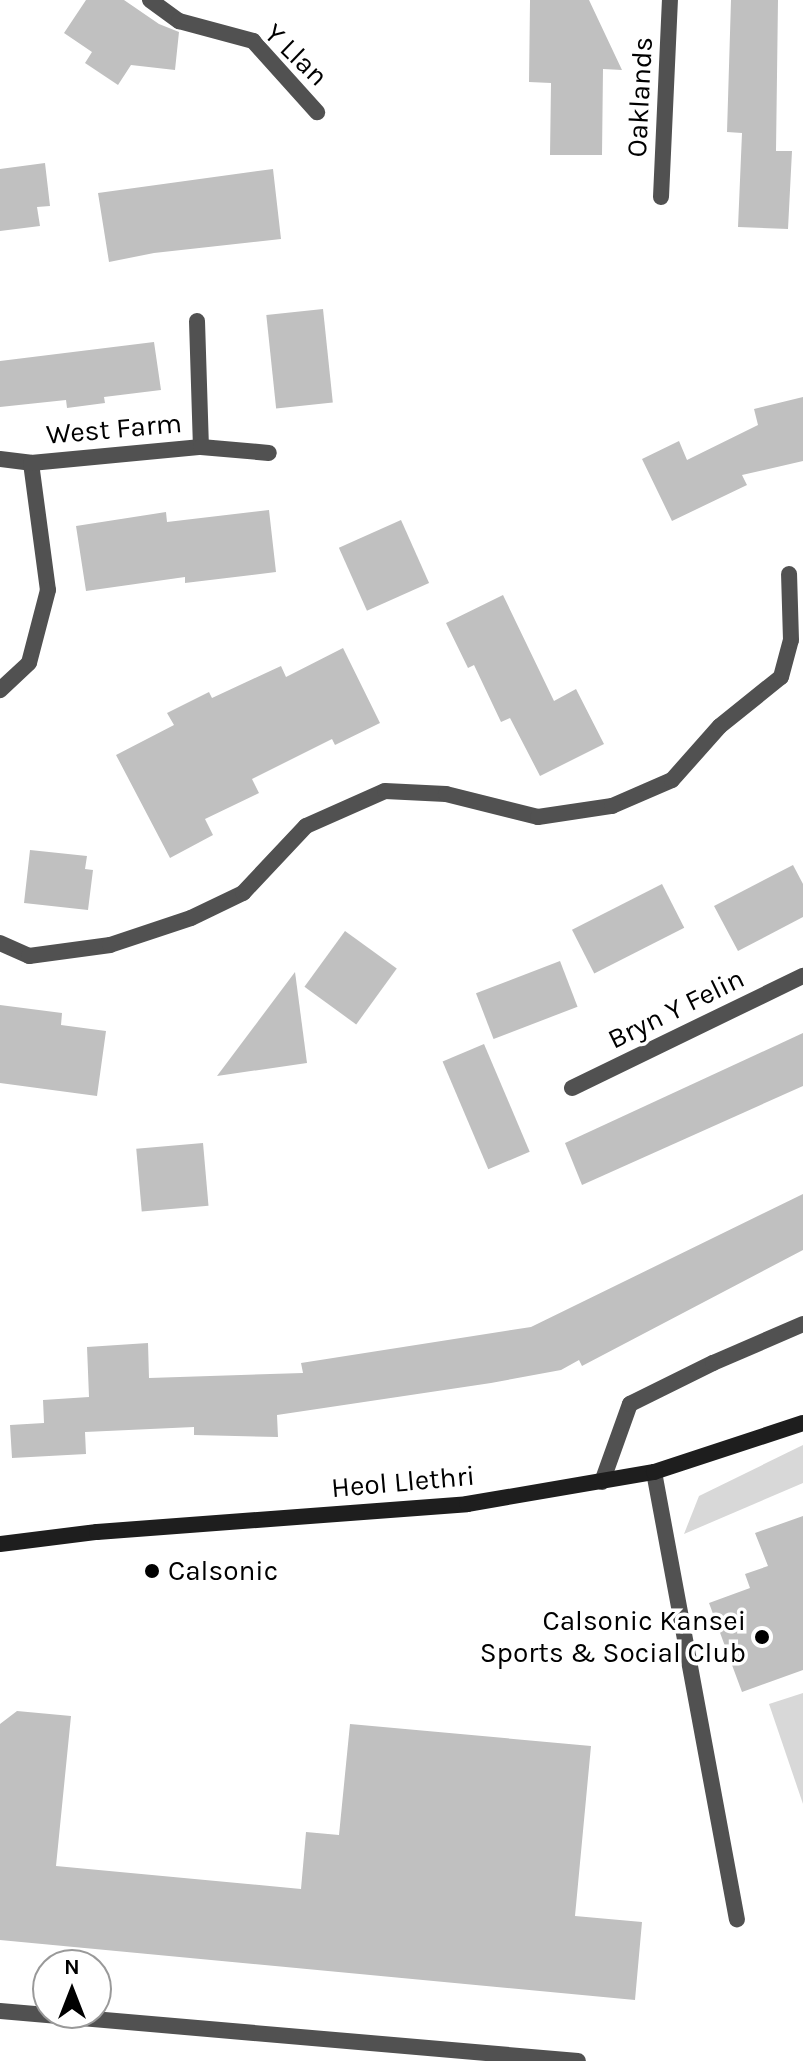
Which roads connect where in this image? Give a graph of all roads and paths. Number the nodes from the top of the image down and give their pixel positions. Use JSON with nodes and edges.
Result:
{"nodes":[{"id":1,"x":150,"y":0,"type":"edge"},
{"id":2,"x":670,"y":0,"type":"edge"},
{"id":3,"x":317,"y":112,"type":"dead end"},
{"id":4,"x":661,"y":197,"type":"dead end"},
{"id":5,"x":197,"y":321,"type":"dead end"},
{"id":6,"x":201,"y":447,"type":"junction"},
{"id":7,"x":269,"y":453,"type":"dead end"},
{"id":8,"x":0,"y":459,"type":"edge"},
{"id":9,"x":31,"y":463,"type":"junction"},
{"id":10,"x":789,"y":574,"type":"dead end"},
{"id":11,"x":0,"y":690,"type":"edge"},
{"id":12,"x":0,"y":943,"type":"edge"},
{"id":13,"x":803,"y":976,"type":"edge"},
{"id":14,"x":572,"y":1088,"type":"dead end"},
{"id":15,"x":803,"y":1324,"type":"edge"},
{"id":16,"x":803,"y":1423,"type":"edge"},
{"id":17,"x":654,"y":1472,"type":"junction"},
{"id":18,"x":602,"y":1482,"type":"junction"},
{"id":19,"x":0,"y":1544,"type":"edge"},
{"id":20,"x":737,"y":1919,"type":"dead end"},
{"id":21,"x":0,"y":2011,"type":"edge"},
{"id":22,"x":578,"y":2061,"type":"edge"}],
"edges":[{"from":1,"to":3,"type":"street","name":"Y Llan"},
{"from":2,"to":4,"type":"street","name":"Oaklands"},
{"from":5,"to":6,"type":"street","name":"West Farm"},
{"from":6,"to":7,"type":"street","name":"West Farm"},
{"from":6,"to":9,"type":"street","name":"West Farm"},
{"from":8,"to":9,"type":"street","name":"West Farm"},
{"from":9,"to":11,"type":"street"},
{"from":10,"to":12,"type":"street"},
{"from":13,"to":14,"type":"street","name":"Bryn Y Felin"},
{"from":15,"to":18,"type":"street"},
{"from":16,"to":17,"type":"main road","name":"Heol Llethri"},
{"from":17,"to":18,"type":"main road","name":"Heol Llethri"},
{"from":17,"to":20,"type":"street"},
{"from":18,"to":19,"type":"main road","name":"Heol Llethri"},
{"from":21,"to":22,"type":"street"}]}
